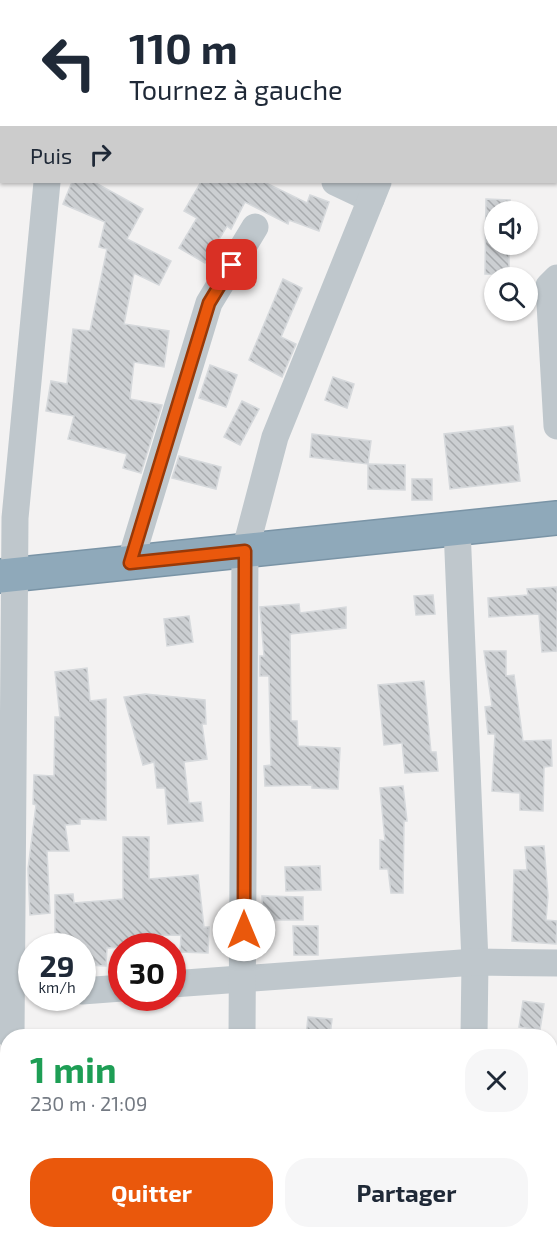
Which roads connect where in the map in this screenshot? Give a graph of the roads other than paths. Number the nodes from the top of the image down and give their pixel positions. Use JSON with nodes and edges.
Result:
{"nodes":[{"id":1,"x":47,"y":183,"type":"edge"},
{"id":2,"x":340,"y":183,"type":"edge"},
{"id":3,"x":375,"y":190,"type":"edge"},
{"id":4,"x":255,"y":227,"type":"dead end"},
{"id":5,"x":557,"y":278,"type":"edge"},
{"id":6,"x":557,"y":426,"type":"edge"},
{"id":7,"x":557,"y":519,"type":"edge"},
{"id":8,"x":458,"y":528,"type":"junction"},
{"id":9,"x":245,"y":551,"type":"junction"},
{"id":10,"x":130,"y":563,"type":"junction"},
{"id":11,"x":8,"y":575,"type":"edge"},
{"id":12,"x":475,"y":962,"type":"junction"},
{"id":13,"x":557,"y":963,"type":"edge"},
{"id":14,"x":244,"y":978,"type":"junction"},
{"id":15,"x":186,"y":983,"type":"edge"},
{"id":16,"x":15,"y":997,"type":"edge"},
{"id":17,"x":12,"y":1029,"type":"edge"},
{"id":18,"x":242,"y":1029,"type":"edge"},
{"id":19,"x":474,"y":1029,"type":"edge"}],
"edges":[{"from":1,"to":11,"type":"street"},
{"from":2,"to":3,"type":"street"},
{"from":3,"to":9,"type":"street"},
{"from":4,"to":10,"type":"street"},
{"from":5,"to":6,"type":"street"},
{"from":7,"to":8,"type":"highway"},
{"from":8,"to":9,"type":"highway"},
{"from":8,"to":12,"type":"street"},
{"from":9,"to":10,"type":"highway"},
{"from":9,"to":14,"type":"street"},
{"from":10,"to":11,"type":"highway"},
{"from":11,"to":16,"type":"street"},
{"from":12,"to":13,"type":"street"},
{"from":12,"to":14,"type":"street"},
{"from":12,"to":19,"type":"street"},
{"from":14,"to":15,"type":"street"},
{"from":14,"to":18,"type":"street"},
{"from":16,"to":17,"type":"street"}]}
